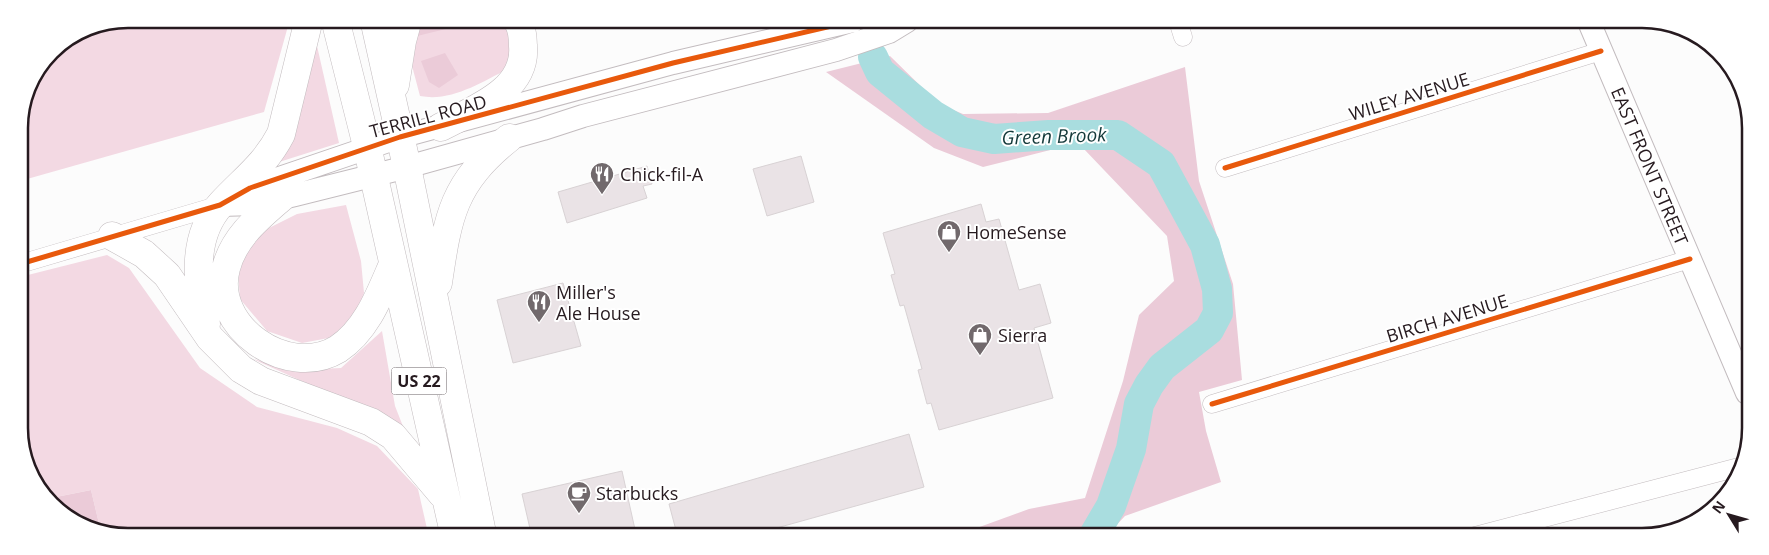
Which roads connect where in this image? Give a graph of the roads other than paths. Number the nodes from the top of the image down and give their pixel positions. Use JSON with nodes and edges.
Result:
{"nodes":[{"id":1,"x":307,"y":28,"type":"edge"},
{"id":2,"x":337,"y":28,"type":"edge"},
{"id":3,"x":376,"y":28,"type":"edge"},
{"id":4,"x":406,"y":28,"type":"edge"},
{"id":5,"x":519,"y":28,"type":"edge"},
{"id":6,"x":826,"y":28,"type":"edge"},
{"id":7,"x":893,"y":28,"type":"edge"},
{"id":8,"x":1591,"y":28,"type":"edge"},
{"id":9,"x":1601,"y":51,"type":"junction"},
{"id":10,"x":393,"y":101,"type":"junction"},
{"id":11,"x":441,"y":127,"type":"junction"},
{"id":12,"x":400,"y":137,"type":"junction"},
{"id":13,"x":509,"y":138,"type":"junction"},
{"id":14,"x":367,"y":146,"type":"junction"},
{"id":15,"x":407,"y":167,"type":"junction"},
{"id":16,"x":1226,"y":168,"type":"dead end"},
{"id":17,"x":373,"y":175,"type":"junction"},
{"id":18,"x":281,"y":198,"type":"junction"},
{"id":19,"x":220,"y":204,"type":"junction"},
{"id":20,"x":112,"y":236,"type":"junction"},
{"id":21,"x":1690,"y":259,"type":"junction"},
{"id":22,"x":28,"y":262,"type":"edge"},
{"id":23,"x":393,"y":264,"type":"junction"},
{"id":24,"x":435,"y":302,"type":"junction"},
{"id":25,"x":210,"y":338,"type":"junction"},
{"id":26,"x":1742,"y":381,"type":"edge"},
{"id":27,"x":1212,"y":404,"type":"dead end"},
{"id":28,"x":1733,"y":469,"type":"edge"},
{"id":29,"x":446,"y":499,"type":"junction"},
{"id":30,"x":1509,"y":527,"type":"edge"},
{"id":31,"x":453,"y":528,"type":"edge"},
{"id":32,"x":481,"y":528,"type":"edge"}],
"edges":[{"from":1,"to":19,"type":"highway"},
{"from":2,"to":14,"type":"highway","number":"US 22"},
{"from":3,"to":10,"type":"highway","number":"US 22"},
{"from":4,"to":10,"type":"highway"},
{"from":5,"to":11,"type":"highway"},
{"from":6,"to":11,"type":"street","name":"TERRILL ROAD"},
{"from":7,"to":13,"type":"street","name":"TERRILL ROAD"},
{"from":8,"to":9,"type":"street","name":"EAST FRONT STREET"},
{"from":9,"to":16,"type":"street","name":"WILEY AVENUE"},
{"from":9,"to":21,"type":"street","name":"EAST FRONT STREET"},
{"from":10,"to":12,"type":"highway","number":"US 22"},
{"from":11,"to":12,"type":"street","name":"TERRILL ROAD"},
{"from":12,"to":14,"type":"street","name":"TERRILL ROAD"},
{"from":12,"to":15,"type":"highway","number":"US 22"},
{"from":13,"to":15,"type":"street","name":"TERRILL ROAD"},
{"from":13,"to":24,"type":"highway"},
{"from":14,"to":17,"type":"highway","number":"US 22"},
{"from":14,"to":19,"type":"street","name":"TERRILL ROAD"},
{"from":15,"to":17,"type":"street","name":"TERRILL ROAD"},
{"from":15,"to":24,"type":"highway","number":"US 22"},
{"from":17,"to":18,"type":"street","name":"TERRILL ROAD"},
{"from":17,"to":23,"type":"highway","number":"US 22"},
{"from":18,"to":19,"type":"street","name":"TERRILL ROAD"},
{"from":18,"to":23,"type":"highway"},
{"from":19,"to":20,"type":"street","name":"TERRILL ROAD"},
{"from":19,"to":25,"type":"highway"},
{"from":20,"to":22,"type":"street","name":"TERRILL ROAD"},
{"from":20,"to":25,"type":"highway"},
{"from":21,"to":26,"type":"street","name":"EAST FRONT STREET"},
{"from":21,"to":27,"type":"street","name":"BIRCH AVENUE"},
{"from":23,"to":29,"type":"highway","number":"US 22"},
{"from":24,"to":32,"type":"highway","number":"US 22"},
{"from":25,"to":29,"type":"highway"},
{"from":28,"to":30,"type":"street"},
{"from":29,"to":31,"type":"highway","number":"US 22"}]}
